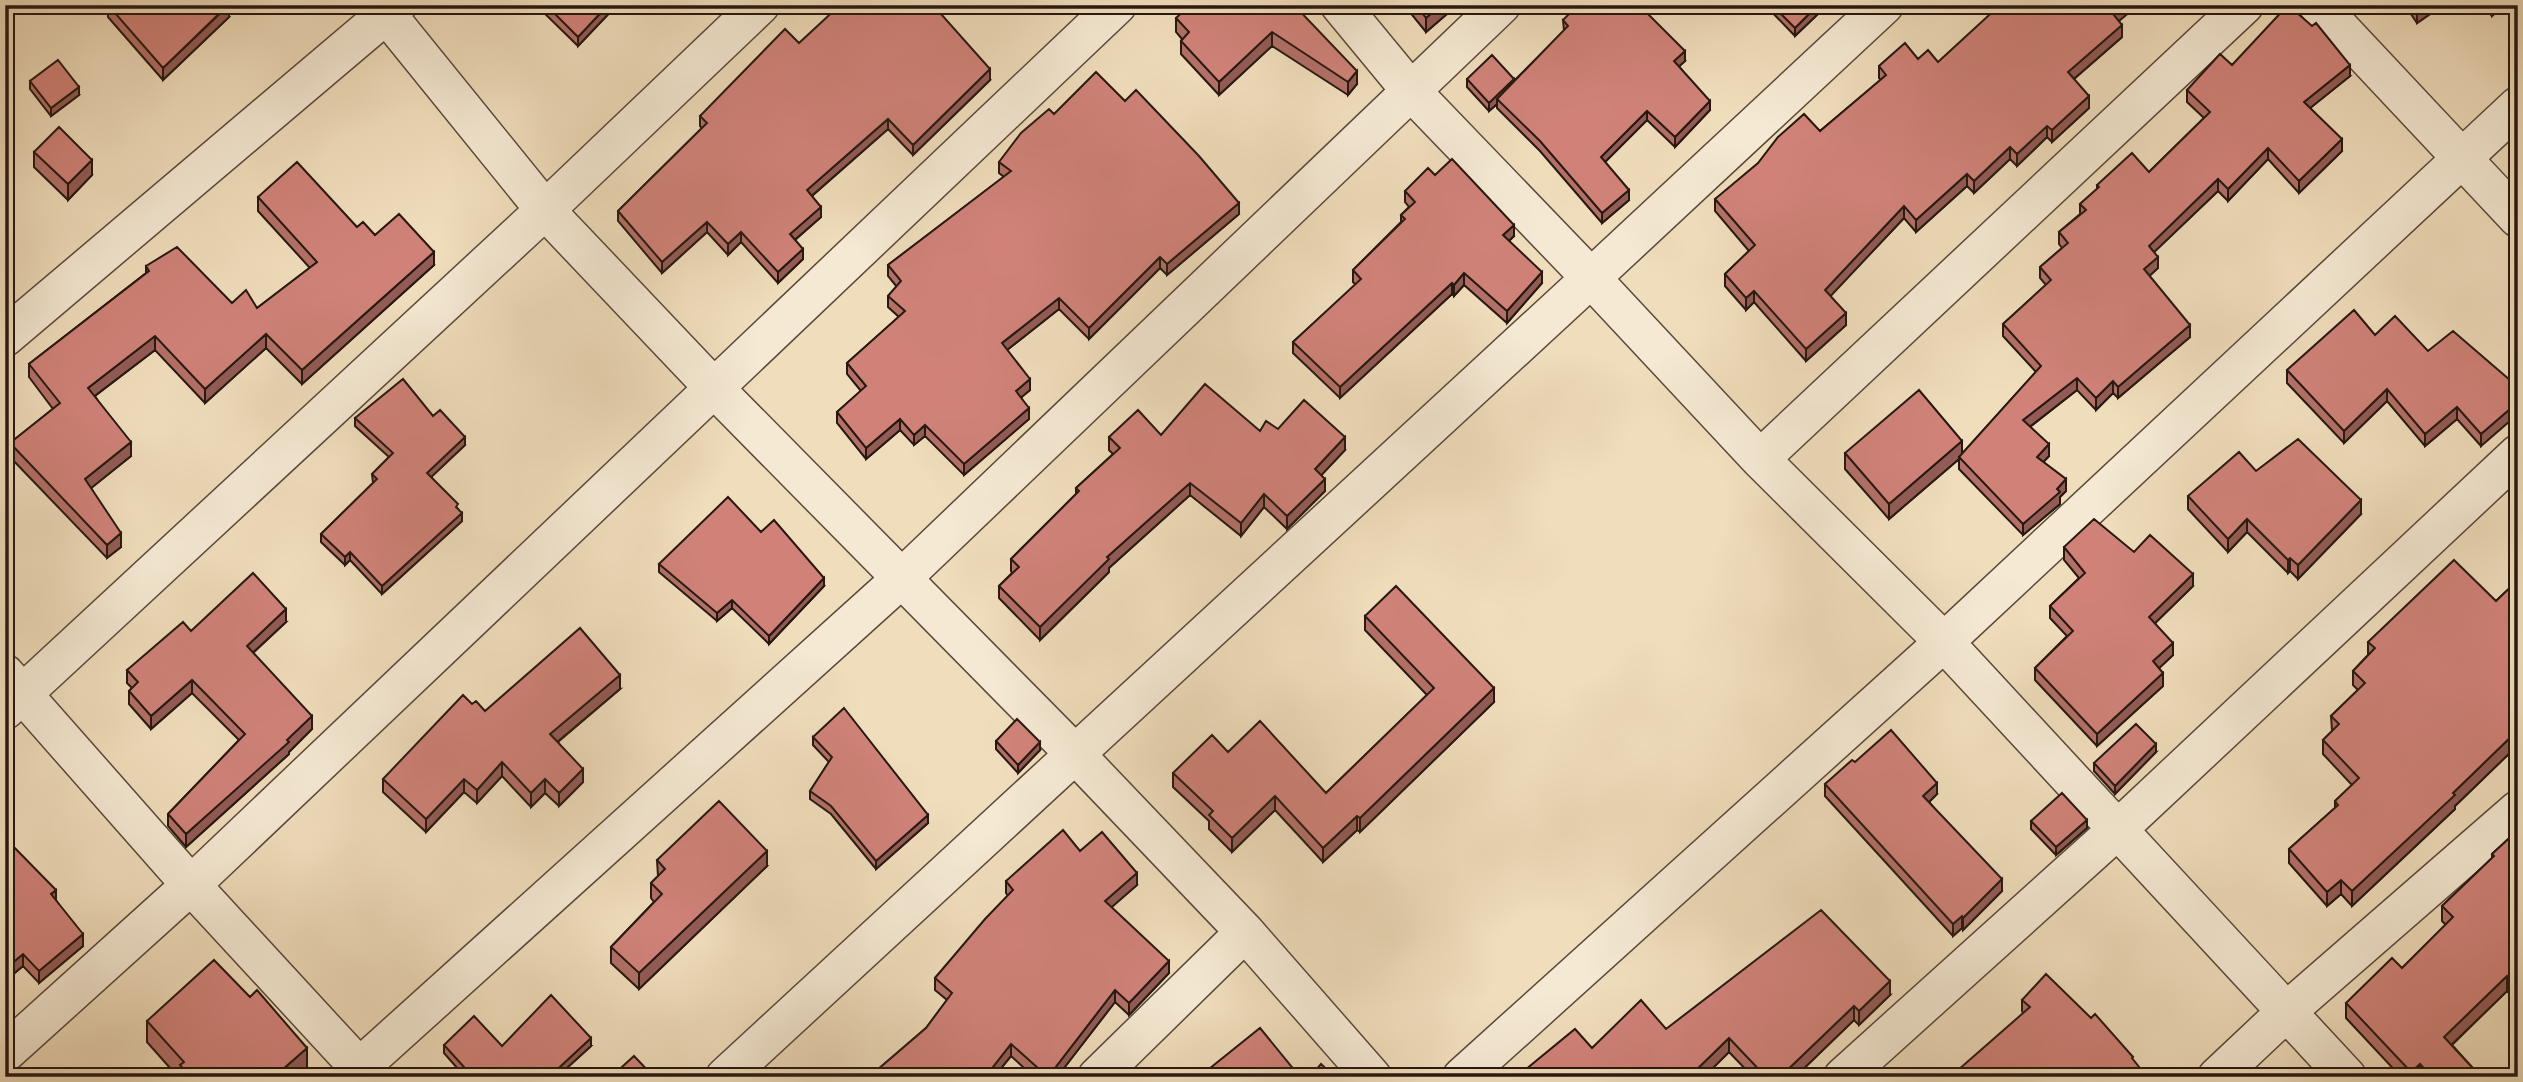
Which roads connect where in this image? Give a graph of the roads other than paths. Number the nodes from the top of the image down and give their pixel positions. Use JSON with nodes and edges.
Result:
{"nodes":[{"id":1,"x":760,"y":5,"type":"edge"},
{"id":2,"x":1117,"y":5,"type":"edge"},
{"id":3,"x":1340,"y":5,"type":"edge"},
{"id":4,"x":1501,"y":5,"type":"edge"},
{"id":5,"x":1884,"y":5,"type":"edge"},
{"id":6,"x":2244,"y":5,"type":"edge"},
{"id":7,"x":2318,"y":5,"type":"edge"},
{"id":8,"x":388,"y":8,"type":"edge"},
{"id":9,"x":1411,"y":91,"type":"junction"},
{"id":10,"x":2518,"y":106,"type":"edge"},
{"id":11,"x":2461,"y":159,"type":"junction"},
{"id":12,"x":545,"y":209,"type":"junction"},
{"id":13,"x":2518,"y":218,"type":"edge"},
{"id":14,"x":1591,"y":278,"type":"junction"},
{"id":15,"x":5,"y":337,"type":"edge"},
{"id":16,"x":715,"y":388,"type":"junction"},
{"id":17,"x":2518,"y":454,"type":"edge"},
{"id":18,"x":1760,"y":459,"type":"junction"},
{"id":19,"x":902,"y":579,"type":"junction"},
{"id":20,"x":1944,"y":642,"type":"junction"},
{"id":21,"x":11,"y":693,"type":"edge"},
{"id":22,"x":1075,"y":754,"type":"junction"},
{"id":23,"x":2518,"y":810,"type":"edge"},
{"id":24,"x":2117,"y":831,"type":"junction"},
{"id":25,"x":191,"y":885,"type":"junction"},
{"id":26,"x":1244,"y":932,"type":"junction"},
{"id":27,"x":2286,"y":1012,"type":"junction"},
{"id":28,"x":5,"y":1053,"type":"edge"},
{"id":29,"x":359,"y":1074,"type":"edge"},
{"id":30,"x":725,"y":1077,"type":"edge"},
{"id":31,"x":1097,"y":1077,"type":"edge"},
{"id":32,"x":1371,"y":1077,"type":"edge"},
{"id":33,"x":1462,"y":1077,"type":"edge"},
{"id":34,"x":1843,"y":1077,"type":"edge"},
{"id":35,"x":2217,"y":1077,"type":"edge"},
{"id":36,"x":2347,"y":1077,"type":"edge"}],
"edges":[{"from":1,"to":12,"type":"street"},
{"from":2,"to":16,"type":"street"},
{"from":3,"to":9,"type":"street"},
{"from":4,"to":9,"type":"street"},
{"from":5,"to":14,"type":"street"},
{"from":6,"to":18,"type":"street"},
{"from":7,"to":11,"type":"street"},
{"from":8,"to":12,"type":"street"},
{"from":8,"to":15,"type":"street"},
{"from":9,"to":14,"type":"street"},
{"from":9,"to":19,"type":"street"},
{"from":10,"to":11,"type":"street"},
{"from":11,"to":13,"type":"street"},
{"from":11,"to":20,"type":"street"},
{"from":12,"to":16,"type":"street"},
{"from":12,"to":21,"type":"street"},
{"from":14,"to":18,"type":"street"},
{"from":14,"to":22,"type":"street"},
{"from":16,"to":19,"type":"street"},
{"from":16,"to":25,"type":"street"},
{"from":17,"to":24,"type":"street"},
{"from":18,"to":20,"type":"street"},
{"from":19,"to":22,"type":"street"},
{"from":19,"to":29,"type":"street"},
{"from":20,"to":24,"type":"street"},
{"from":20,"to":33,"type":"street"},
{"from":21,"to":25,"type":"street"},
{"from":22,"to":26,"type":"street"},
{"from":22,"to":30,"type":"street"},
{"from":23,"to":27,"type":"street"},
{"from":24,"to":27,"type":"street"},
{"from":24,"to":34,"type":"street"},
{"from":25,"to":28,"type":"street"},
{"from":25,"to":29,"type":"street"},
{"from":26,"to":31,"type":"street"},
{"from":26,"to":32,"type":"street"},
{"from":27,"to":35,"type":"street"},
{"from":27,"to":36,"type":"street"}]}
